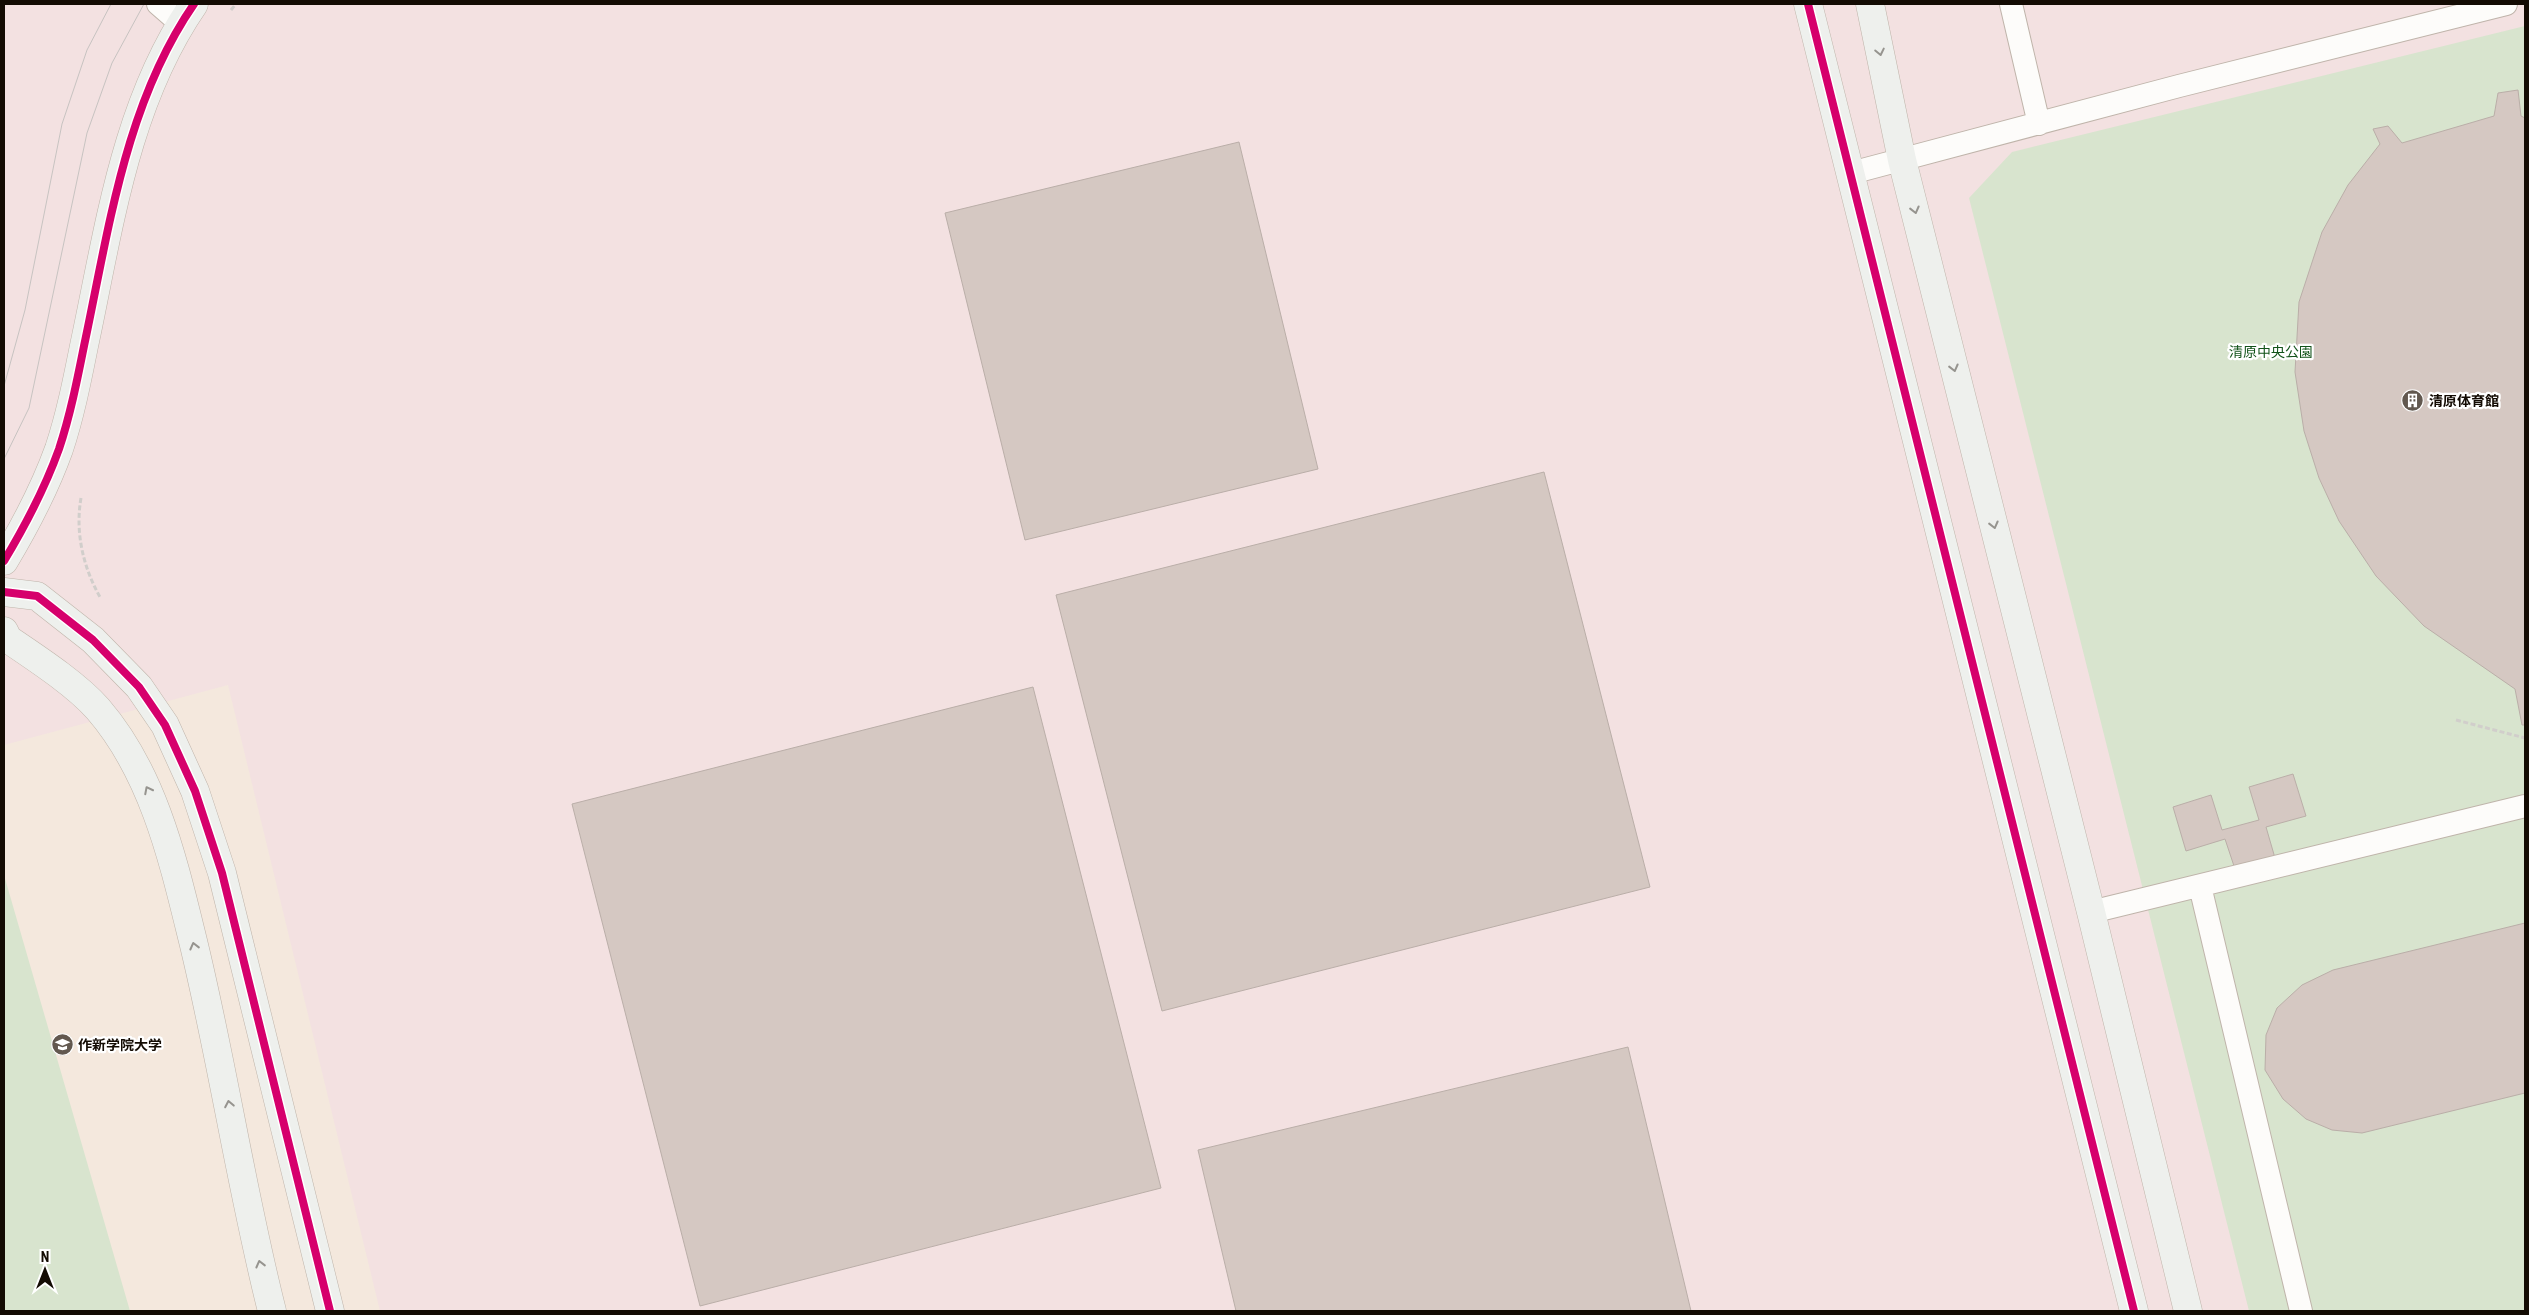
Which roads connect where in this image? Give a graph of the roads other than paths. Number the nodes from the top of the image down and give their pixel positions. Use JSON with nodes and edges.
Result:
{"nodes":[{"id":1,"x":158,"y":4,"type":"edge"},
{"id":2,"x":1808,"y":4,"type":"edge"},
{"id":3,"x":1870,"y":4,"type":"edge"},
{"id":4,"x":2012,"y":4,"type":"edge"},
{"id":5,"x":2506,"y":4,"type":"edge"},
{"id":6,"x":188,"y":14,"type":"edge"},
{"id":7,"x":2039,"y":124,"type":"junction"},
{"id":8,"x":1902,"y":160,"type":"junction"},
{"id":9,"x":1851,"y":173,"type":"junction"},
{"id":10,"x":4,"y":561,"type":"edge"},
{"id":11,"x":4,"y":592,"type":"edge"},
{"id":12,"x":4,"y":630,"type":"edge"},
{"id":13,"x":2525,"y":806,"type":"edge"},
{"id":14,"x":2200,"y":886,"type":"junction"},
{"id":15,"x":2091,"y":912,"type":"junction"},
{"id":16,"x":272,"y":1311,"type":"edge"},
{"id":17,"x":330,"y":1311,"type":"edge"},
{"id":18,"x":2134,"y":1311,"type":"edge"},
{"id":19,"x":2188,"y":1311,"type":"edge"},
{"id":20,"x":2301,"y":1311,"type":"edge"}],
"edges":[{"from":1,"to":6,"type":"lane"},
{"from":2,"to":9,"type":"street"},
{"from":3,"to":8,"type":"street","one_way":true},
{"from":4,"to":7,"type":"lane"},
{"from":5,"to":7,"type":"lane"},
{"from":6,"to":10,"type":"street"},
{"from":7,"to":8,"type":"lane"},
{"from":8,"to":9,"type":"lane"},
{"from":8,"to":15,"type":"street","one_way":true},
{"from":9,"to":18,"type":"street"},
{"from":11,"to":17,"type":"street"},
{"from":16,"to":12,"type":"street","one_way":true},
{"from":13,"to":14,"type":"lane"},
{"from":14,"to":15,"type":"lane"},
{"from":14,"to":20,"type":"lane"},
{"from":15,"to":19,"type":"street"}]}
